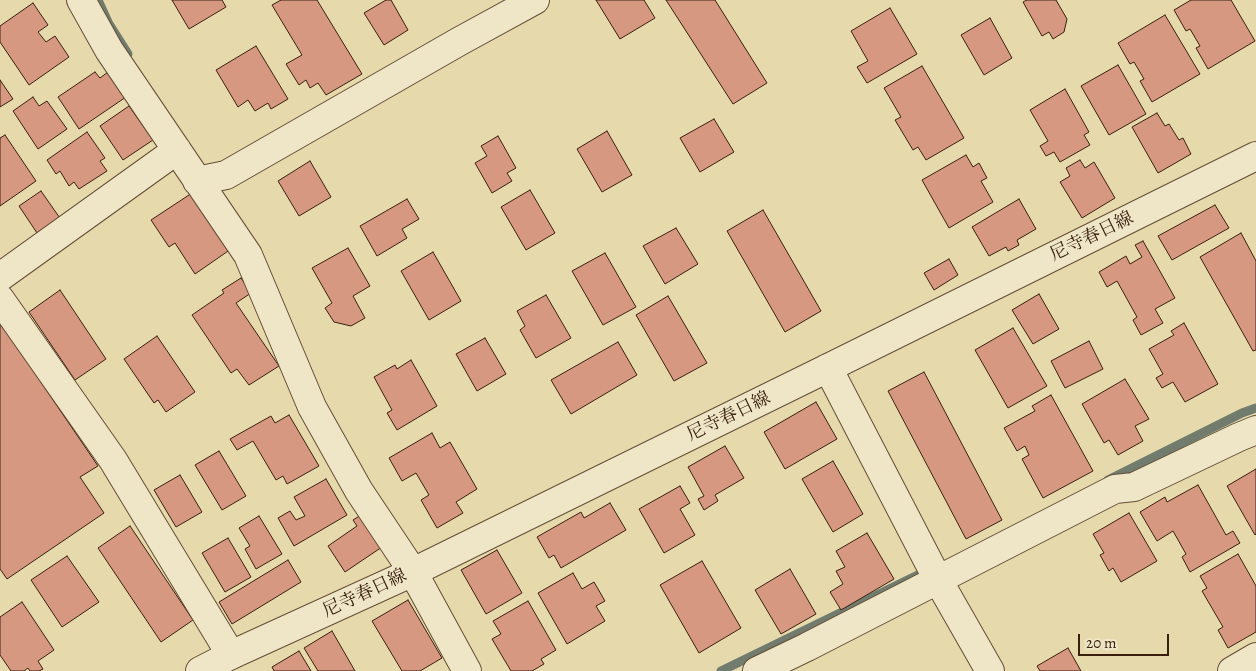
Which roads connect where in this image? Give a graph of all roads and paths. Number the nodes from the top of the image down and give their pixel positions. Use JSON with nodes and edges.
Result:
{"nodes":[{"id":1,"x":81,"y":0,"type":"edge"},
{"id":2,"x":535,"y":0,"type":"edge"},
{"id":3,"x":177,"y":150,"type":"junction"},
{"id":4,"x":1256,"y":156,"type":"edge"},
{"id":5,"x":197,"y":181,"type":"junction"},
{"id":6,"x":1,"y":281,"type":"edge"},
{"id":7,"x":828,"y":368,"type":"junction"},
{"id":8,"x":1256,"y":430,"type":"edge"},
{"id":9,"x":933,"y":569,"type":"junction"},
{"id":10,"x":413,"y":572,"type":"junction"},
{"id":11,"x":232,"y":655,"type":"junction"},
{"id":12,"x":1256,"y":657,"type":"edge"},
{"id":13,"x":200,"y":671,"type":"edge"},
{"id":14,"x":468,"y":671,"type":"edge"},
{"id":15,"x":757,"y":671,"type":"edge"},
{"id":16,"x":990,"y":671,"type":"edge"},
{"id":17,"x":1232,"y":671,"type":"edge"}],
"edges":[{"from":1,"to":3,"type":"street"},
{"from":2,"to":5,"type":"street"},
{"from":3,"to":5,"type":"street"},
{"from":3,"to":6,"type":"street"},
{"from":4,"to":7,"type":"street","name":"尼寺春日線"},
{"from":5,"to":10,"type":"street"},
{"from":6,"to":11,"type":"street"},
{"from":7,"to":9,"type":"street"},
{"from":7,"to":10,"type":"street","name":"尼寺春日線"},
{"from":8,"to":9,"type":"street"},
{"from":9,"to":15,"type":"street"},
{"from":9,"to":16,"type":"street"},
{"from":10,"to":11,"type":"street","name":"尼寺春日線"},
{"from":10,"to":14,"type":"street"},
{"from":11,"to":13,"type":"street","name":"尼寺春日線"},
{"from":12,"to":17,"type":"street"}]}
